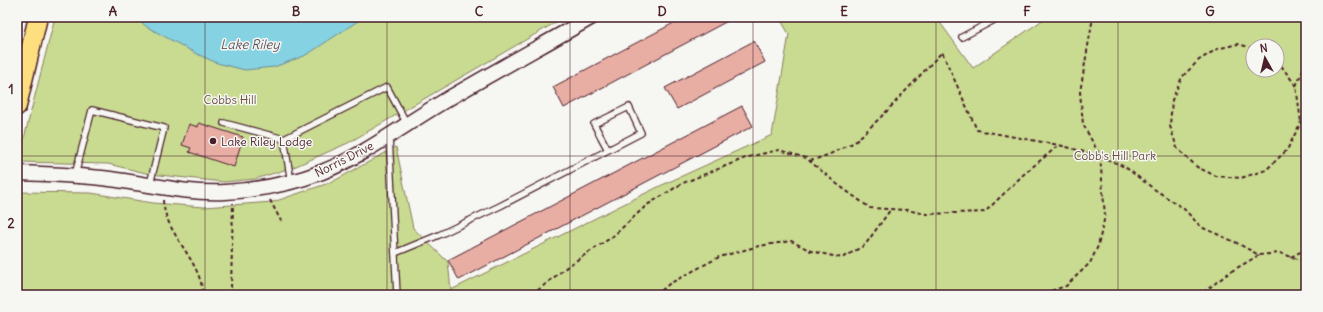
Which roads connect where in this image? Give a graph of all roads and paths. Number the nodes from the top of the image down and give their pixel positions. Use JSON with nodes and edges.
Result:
{"nodes":[{"id":1,"x":38,"y":17,"type":"edge"},
{"id":2,"x":592,"y":17,"type":"edge"},
{"id":3,"x":1000,"y":17,"type":"edge"},
{"id":4,"x":1093,"y":17,"type":"edge"},
{"id":5,"x":962,"y":37,"type":"dead end"},
{"id":6,"x":1245,"y":46,"type":"edge"},
{"id":7,"x":1306,"y":63,"type":"edge"},
{"id":8,"x":1285,"y":71,"type":"edge"},
{"id":9,"x":1296,"y":86,"type":"junction"},
{"id":10,"x":17,"y":106,"type":"edge"},
{"id":11,"x":1301,"y":122,"type":"junction"},
{"id":12,"x":1306,"y":122,"type":"edge"},
{"id":13,"x":224,"y":123,"type":"dead end"},
{"id":14,"x":407,"y":124,"type":"junction"},
{"id":15,"x":389,"y":135,"type":"junction"},
{"id":16,"x":1306,"y":135,"type":"edge"},
{"id":17,"x":284,"y":138,"type":"junction"},
{"id":18,"x":1060,"y":145,"type":"junction"},
{"id":19,"x":608,"y":150,"type":"junction"},
{"id":20,"x":1100,"y":156,"type":"junction"},
{"id":21,"x":810,"y":161,"type":"junction"},
{"id":22,"x":17,"y":173,"type":"edge"},
{"id":23,"x":75,"y":175,"type":"junction"},
{"id":24,"x":292,"y":182,"type":"junction"},
{"id":25,"x":157,"y":187,"type":"junction"},
{"id":26,"x":264,"y":188,"type":"junction"},
{"id":27,"x":234,"y":192,"type":"junction"},
{"id":28,"x":892,"y":209,"type":"junction"},
{"id":29,"x":281,"y":221,"type":"dead end"},
{"id":30,"x":1306,"y":249,"type":"edge"},
{"id":31,"x":395,"y":253,"type":"junction"},
{"id":32,"x":1258,"y":255,"type":"junction"},
{"id":33,"x":1291,"y":257,"type":"junction"},
{"id":34,"x":1306,"y":262,"type":"edge"},
{"id":35,"x":231,"y":288,"type":"dead end"},
{"id":36,"x":203,"y":295,"type":"edge"},
{"id":37,"x":397,"y":295,"type":"edge"},
{"id":38,"x":532,"y":295,"type":"edge"},
{"id":39,"x":656,"y":295,"type":"edge"},
{"id":40,"x":1038,"y":295,"type":"edge"},
{"id":41,"x":1200,"y":295,"type":"edge"}],
"edges":[{"from":1,"to":10,"type":"main road"},
{"from":2,"to":14,"type":"street","name":"Norris Drive"},
{"from":3,"to":5,"type":"lane"},
{"from":4,"to":20,"type":"path"},
{"from":6,"to":11,"type":"path"},
{"from":7,"to":9,"type":"path"},
{"from":8,"to":9,"type":"path"},
{"from":9,"to":11,"type":"path"},
{"from":11,"to":12,"type":"path"},
{"from":11,"to":16,"type":"path"},
{"from":13,"to":17,"type":"lane"},
{"from":14,"to":15,"type":"street","name":"Norris Drive"},
{"from":14,"to":17,"type":"lane"},
{"from":15,"to":24,"type":"street","name":"Norris Drive"},
{"from":15,"to":31,"type":"lane"},
{"from":17,"to":24,"type":"lane"},
{"from":18,"to":20,"type":"path"},
{"from":18,"to":21,"type":"path"},
{"from":18,"to":28,"type":"path"},
{"from":19,"to":19,"type":"lane"},
{"from":19,"to":31,"type":"lane"},
{"from":20,"to":32,"type":"path"},
{"from":20,"to":40,"type":"path"},
{"from":21,"to":28,"type":"path"},
{"from":21,"to":38,"type":"path"},
{"from":22,"to":23,"type":"street","name":"Norris Drive"},
{"from":23,"to":25,"type":"street","name":"Norris Drive"},
{"from":23,"to":25,"type":"lane"},
{"from":24,"to":26,"type":"street","name":"Norris Drive"},
{"from":25,"to":27,"type":"street","name":"Norris Drive"},
{"from":25,"to":36,"type":"path"},
{"from":26,"to":27,"type":"street","name":"Norris Drive"},
{"from":26,"to":29,"type":"path"},
{"from":27,"to":35,"type":"path"},
{"from":28,"to":39,"type":"path"},
{"from":30,"to":33,"type":"path"},
{"from":31,"to":37,"type":"lane"},
{"from":32,"to":33,"type":"path"},
{"from":32,"to":41,"type":"path"},
{"from":33,"to":34,"type":"path"}]}
